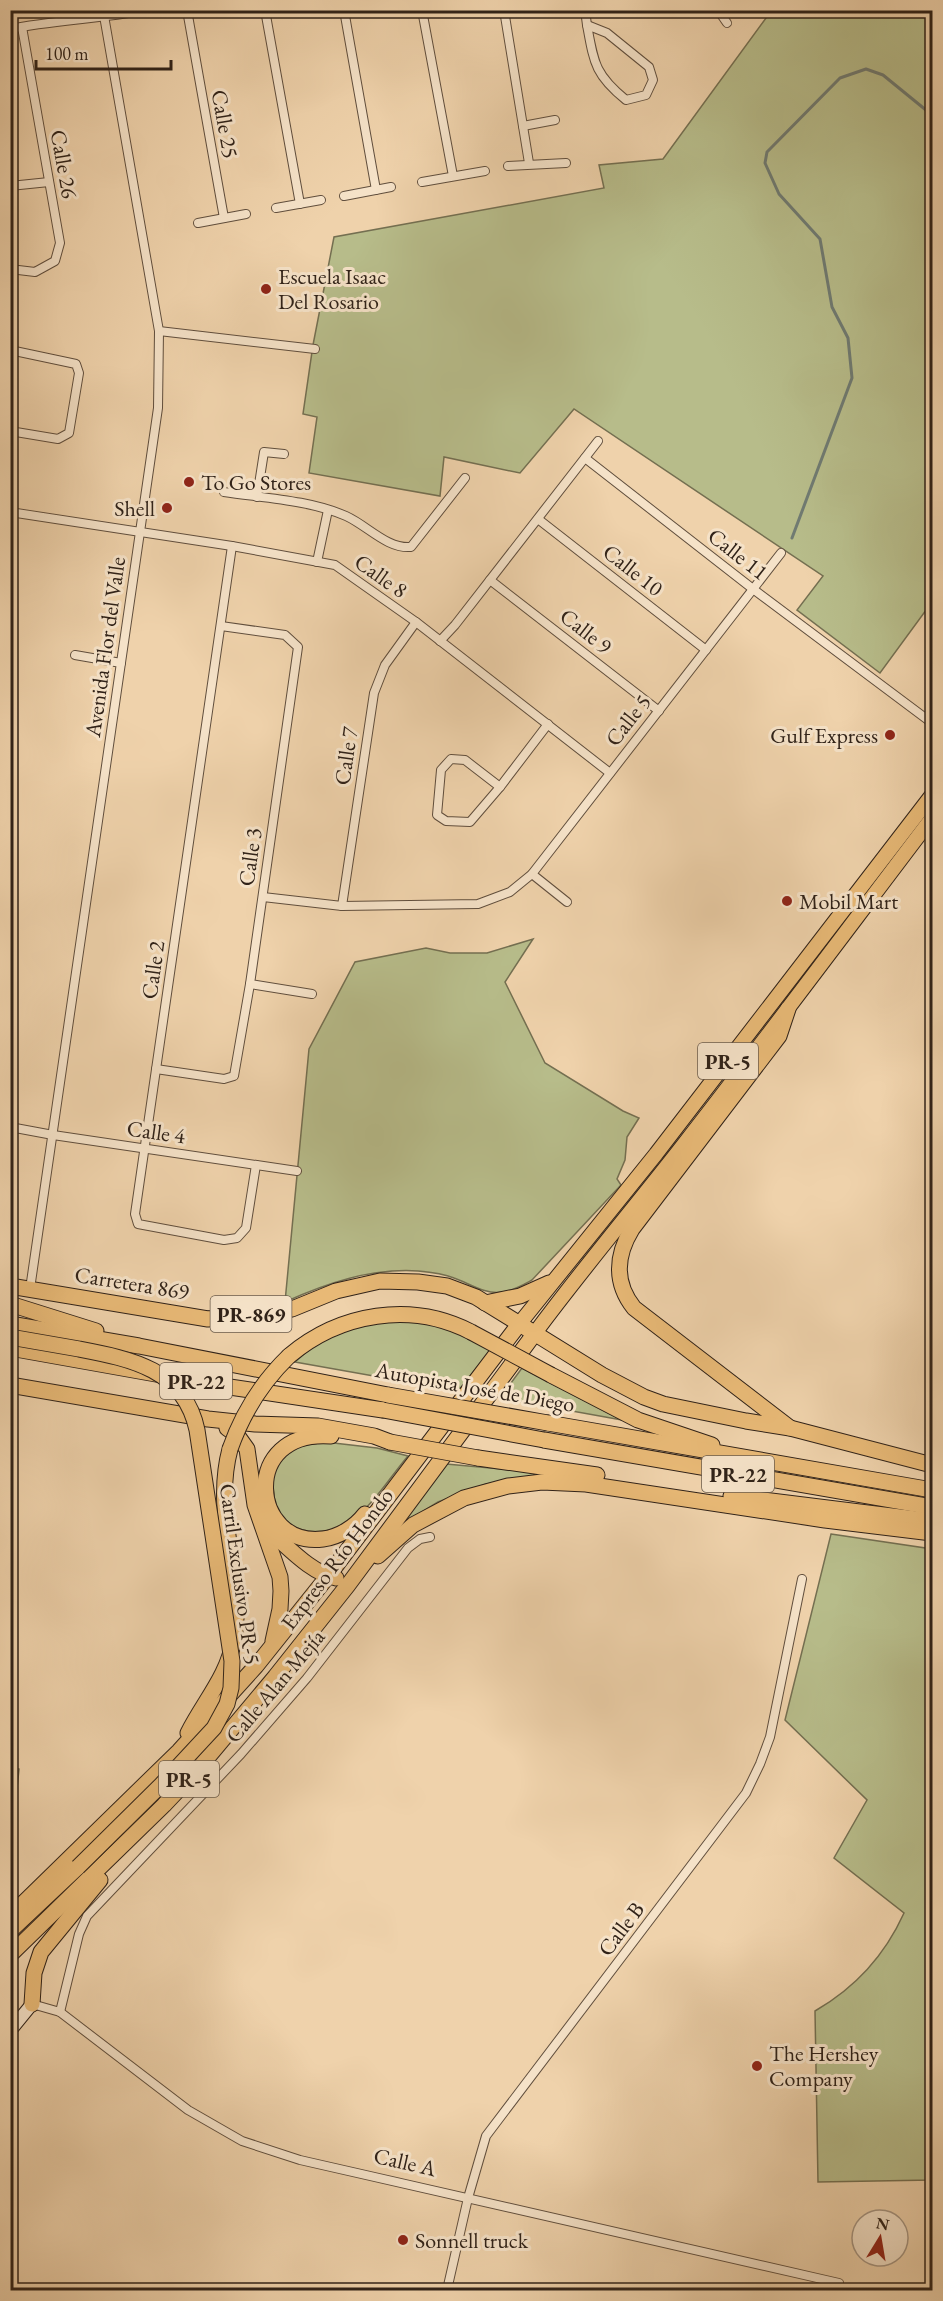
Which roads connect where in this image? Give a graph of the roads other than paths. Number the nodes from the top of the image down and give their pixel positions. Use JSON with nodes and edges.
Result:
{"nodes":[{"id":1,"x":145,"y":10,"type":"edge"},
{"id":2,"x":187,"y":10,"type":"edge"},
{"id":3,"x":265,"y":10,"type":"edge"},
{"id":4,"x":344,"y":10,"type":"edge"},
{"id":5,"x":422,"y":10,"type":"edge"},
{"id":6,"x":504,"y":10,"type":"edge"},
{"id":7,"x":585,"y":10,"type":"edge"},
{"id":8,"x":718,"y":10,"type":"edge"},
{"id":9,"x":104,"y":14,"type":"edge"},
{"id":10,"x":727,"y":23,"type":"dead end"},
{"id":11,"x":587,"y":25,"type":"junction"},
{"id":12,"x":22,"y":27,"type":"junction"},
{"id":13,"x":10,"y":29,"type":"edge"},
{"id":14,"x":555,"y":120,"type":"dead end"},
{"id":15,"x":523,"y":126,"type":"junction"},
{"id":16,"x":529,"y":163,"type":"junction"},
{"id":17,"x":566,"y":163,"type":"dead end"},
{"id":18,"x":508,"y":166,"type":"dead end"},
{"id":19,"x":485,"y":171,"type":"dead end"},
{"id":20,"x":453,"y":176,"type":"junction"},
{"id":21,"x":49,"y":182,"type":"junction"},
{"id":22,"x":422,"y":182,"type":"dead end"},
{"id":23,"x":10,"y":186,"type":"edge"},
{"id":24,"x":391,"y":187,"type":"dead end"},
{"id":25,"x":376,"y":190,"type":"junction"},
{"id":26,"x":344,"y":196,"type":"dead end"},
{"id":27,"x":321,"y":200,"type":"dead end"},
{"id":28,"x":300,"y":204,"type":"junction"},
{"id":29,"x":276,"y":208,"type":"dead end"},
{"id":30,"x":246,"y":214,"type":"dead end"},
{"id":31,"x":224,"y":218,"type":"junction"},
{"id":32,"x":198,"y":223,"type":"dead end"},
{"id":33,"x":10,"y":269,"type":"edge"},
{"id":34,"x":159,"y":331,"type":"junction"},
{"id":35,"x":315,"y":349,"type":"dead end"},
{"id":36,"x":10,"y":350,"type":"edge"},
{"id":37,"x":10,"y":431,"type":"edge"},
{"id":38,"x":598,"y":441,"type":"dead end"},
{"id":39,"x":284,"y":454,"type":"dead end"},
{"id":40,"x":585,"y":458,"type":"junction"},
{"id":41,"x":465,"y":478,"type":"dead end"},
{"id":42,"x":224,"y":492,"type":"dead end"},
{"id":43,"x":257,"y":497,"type":"junction"},
{"id":44,"x":328,"y":510,"type":"junction"},
{"id":45,"x":10,"y":512,"type":"edge"},
{"id":46,"x":538,"y":519,"type":"junction"},
{"id":47,"x":140,"y":532,"type":"junction"},
{"id":48,"x":232,"y":546,"type":"junction"},
{"id":49,"x":781,"y":554,"type":"dead end"},
{"id":50,"x":317,"y":562,"type":"junction"},
{"id":51,"x":490,"y":580,"type":"junction"},
{"id":52,"x":753,"y":589,"type":"junction"},
{"id":53,"x":416,"y":622,"type":"junction"},
{"id":54,"x":221,"y":626,"type":"junction"},
{"id":55,"x":440,"y":640,"type":"junction"},
{"id":56,"x":706,"y":650,"type":"junction"},
{"id":57,"x":75,"y":655,"type":"dead end"},
{"id":58,"x":121,"y":663,"type":"junction"},
{"id":59,"x":659,"y":711,"type":"junction"},
{"id":60,"x":933,"y":723,"type":"edge"},
{"id":61,"x":548,"y":724,"type":"junction"},
{"id":62,"x":610,"y":773,"type":"junction"},
{"id":63,"x":500,"y":787,"type":"junction"},
{"id":64,"x":933,"y":795,"type":"edge"},
{"id":65,"x":931,"y":823,"type":"edge"},
{"id":66,"x":532,"y":874,"type":"junction"},
{"id":67,"x":262,"y":897,"type":"junction"},
{"id":68,"x":567,"y":902,"type":"dead end"},
{"id":69,"x":342,"y":906,"type":"junction"},
{"id":70,"x":250,"y":984,"type":"junction"},
{"id":71,"x":312,"y":994,"type":"dead end"},
{"id":72,"x":788,"y":1009,"type":"junction"},
{"id":73,"x":747,"y":1037,"type":"junction"},
{"id":74,"x":156,"y":1069,"type":"junction"},
{"id":75,"x":700,"y":1123,"type":"junction"},
{"id":76,"x":10,"y":1127,"type":"edge"},
{"id":77,"x":53,"y":1135,"type":"junction"},
{"id":78,"x":145,"y":1149,"type":"junction"},
{"id":79,"x":256,"y":1165,"type":"junction"},
{"id":80,"x":297,"y":1171,"type":"dead end"},
{"id":81,"x":549,"y":1283,"type":"junction"},
{"id":82,"x":10,"y":1286,"type":"edge"},
{"id":83,"x":30,"y":1289,"type":"junction"},
{"id":84,"x":485,"y":1303,"type":"junction"},
{"id":85,"x":10,"y":1304,"type":"edge"},
{"id":86,"x":520,"y":1323,"type":"junction"},
{"id":87,"x":10,"y":1324,"type":"edge"},
{"id":88,"x":535,"y":1333,"type":"junction"},
{"id":89,"x":10,"y":1336,"type":"edge"},
{"id":90,"x":139,"y":1346,"type":"junction"},
{"id":91,"x":10,"y":1348,"type":"edge"},
{"id":92,"x":10,"y":1385,"type":"edge"},
{"id":93,"x":208,"y":1419,"type":"junction"},
{"id":94,"x":790,"y":1428,"type":"junction"},
{"id":95,"x":390,"y":1442,"type":"junction"},
{"id":96,"x":746,"y":1458,"type":"junction"},
{"id":97,"x":933,"y":1465,"type":"edge"},
{"id":98,"x":933,"y":1490,"type":"edge"},
{"id":99,"x":390,"y":1494,"type":"junction"},
{"id":100,"x":933,"y":1507,"type":"edge"},
{"id":101,"x":933,"y":1521,"type":"edge"},
{"id":102,"x":263,"y":1526,"type":"junction"},
{"id":103,"x":933,"y":1533,"type":"edge"},
{"id":104,"x":430,"y":1537,"type":"dead end"},
{"id":105,"x":328,"y":1576,"type":"junction"},
{"id":106,"x":802,"y":1579,"type":"dead end"},
{"id":107,"x":351,"y":1580,"type":"junction"},
{"id":108,"x":272,"y":1646,"type":"junction"},
{"id":109,"x":179,"y":1751,"type":"junction"},
{"id":110,"x":164,"y":1805,"type":"junction"},
{"id":111,"x":10,"y":1916,"type":"edge"},
{"id":112,"x":10,"y":1931,"type":"edge"},
{"id":113,"x":10,"y":1955,"type":"edge"},
{"id":114,"x":32,"y":2004,"type":"junction"},
{"id":115,"x":60,"y":2013,"type":"junction"},
{"id":116,"x":10,"y":2031,"type":"edge"},
{"id":117,"x":468,"y":2198,"type":"junction"},
{"id":118,"x":839,"y":2283,"type":"dead end"},
{"id":119,"x":447,"y":2290,"type":"edge"}],
"edges":[{"from":1,"to":9,"type":"street"},
{"from":2,"to":31,"type":"street","name":"Calle 25"},
{"from":3,"to":28,"type":"street"},
{"from":4,"to":25,"type":"street"},
{"from":5,"to":20,"type":"street"},
{"from":6,"to":15,"type":"street"},
{"from":7,"to":11,"type":"street"},
{"from":8,"to":10,"type":"street"},
{"from":9,"to":12,"type":"street"},
{"from":9,"to":34,"type":"street","name":"Avenida Flor del Valle"},
{"from":11,"to":11,"type":"street"},
{"from":12,"to":13,"type":"street"},
{"from":12,"to":21,"type":"street","name":"Calle 26"},
{"from":14,"to":15,"type":"street"},
{"from":15,"to":16,"type":"street"},
{"from":16,"to":17,"type":"street"},
{"from":16,"to":18,"type":"street"},
{"from":19,"to":20,"type":"street"},
{"from":20,"to":22,"type":"street"},
{"from":21,"to":23,"type":"street"},
{"from":21,"to":33,"type":"street","name":"Calle 26"},
{"from":24,"to":25,"type":"street"},
{"from":25,"to":26,"type":"street"},
{"from":27,"to":28,"type":"street"},
{"from":28,"to":29,"type":"street"},
{"from":30,"to":31,"type":"street"},
{"from":31,"to":32,"type":"street"},
{"from":34,"to":35,"type":"street"},
{"from":34,"to":47,"type":"street","name":"Avenida Flor del Valle"},
{"from":36,"to":37,"type":"street"},
{"from":38,"to":40,"type":"street"},
{"from":39,"to":43,"type":"street"},
{"from":40,"to":46,"type":"street"},
{"from":40,"to":52,"type":"street","name":"Calle 11"},
{"from":41,"to":44,"type":"street"},
{"from":42,"to":43,"type":"street"},
{"from":43,"to":44,"type":"street"},
{"from":44,"to":50,"type":"street"},
{"from":45,"to":47,"type":"street","name":"Calle 8"},
{"from":46,"to":51,"type":"street"},
{"from":46,"to":56,"type":"street","name":"Calle 10"},
{"from":47,"to":48,"type":"street","name":"Calle 8"},
{"from":47,"to":58,"type":"street","name":"Avenida Flor del Valle"},
{"from":48,"to":50,"type":"street","name":"Calle 8"},
{"from":48,"to":54,"type":"street","name":"Calle 2"},
{"from":49,"to":52,"type":"street","name":"Calle 5"},
{"from":50,"to":53,"type":"street","name":"Calle 8"},
{"from":51,"to":55,"type":"street"},
{"from":51,"to":59,"type":"street","name":"Calle 9"},
{"from":52,"to":56,"type":"street","name":"Calle 5"},
{"from":52,"to":60,"type":"street","name":"Calle 11"},
{"from":53,"to":55,"type":"street","name":"Calle 8"},
{"from":53,"to":69,"type":"street","name":"Calle 7"},
{"from":54,"to":67,"type":"street","name":"Calle 3"},
{"from":54,"to":74,"type":"street","name":"Calle 2"},
{"from":55,"to":61,"type":"street","name":"Calle 8"},
{"from":56,"to":59,"type":"street","name":"Calle 5"},
{"from":57,"to":58,"type":"street"},
{"from":58,"to":77,"type":"street","name":"Avenida Flor del Valle"},
{"from":59,"to":62,"type":"street","name":"Calle 5"},
{"from":61,"to":62,"type":"street","name":"Calle 8"},
{"from":61,"to":63,"type":"street"},
{"from":62,"to":66,"type":"street","name":"Calle 5"},
{"from":63,"to":63,"type":"street"},
{"from":64,"to":73,"type":"main road","number":"PR-5"},
{"from":65,"to":72,"type":"main road","number":"PR-5"},
{"from":66,"to":68,"type":"street"},
{"from":66,"to":69,"type":"street","name":"Calle 5"},
{"from":67,"to":69,"type":"street","name":"Calle 5"},
{"from":67,"to":70,"type":"street","name":"Calle 3"},
{"from":70,"to":71,"type":"street"},
{"from":70,"to":74,"type":"street","name":"Calle 3"},
{"from":72,"to":75,"type":"main road","number":"PR-5"},
{"from":72,"to":94,"type":"highway"},
{"from":73,"to":75,"type":"main road"},
{"from":73,"to":81,"type":"main road","number":"PR-5"},
{"from":74,"to":78,"type":"street","name":"Calle 2"},
{"from":75,"to":88,"type":"main road","number":"PR-5"},
{"from":76,"to":77,"type":"street","name":"Calle 4"},
{"from":77,"to":78,"type":"street","name":"Calle 4"},
{"from":77,"to":83,"type":"street","name":"Avenida Flor del Valle"},
{"from":78,"to":79,"type":"street","name":"Calle 4"},
{"from":78,"to":79,"type":"street","name":"Calle 2"},
{"from":79,"to":80,"type":"street","name":"Calle 4"},
{"from":81,"to":84,"type":"highway"},
{"from":81,"to":86,"type":"main road","number":"PR-5"},
{"from":82,"to":83,"type":"highway","name":"Carretera 869","number":"PR-869"},
{"from":83,"to":84,"type":"highway","name":"Carretera 869","number":"PR-869"},
{"from":84,"to":86,"type":"highway","name":"Carretera 869","number":"PR-869"},
{"from":85,"to":90,"type":"highway"},
{"from":86,"to":88,"type":"highway","name":"Carretera 869"},
{"from":86,"to":99,"type":"highway","name":"Expreso Río Hondo","number":"PR-5"},
{"from":87,"to":90,"type":"highway","name":"Autopista José de Diego","number":"PR-22"},
{"from":88,"to":94,"type":"highway","name":"Carretera 869"},
{"from":88,"to":107,"type":"highway","name":"Expreso Río Hondo","number":"PR-5"},
{"from":89,"to":112,"type":"highway","name":"Carril Exclusivo PR-5","bridge":true},
{"from":90,"to":96,"type":"highway","name":"Autopista José de Diego","number":"PR-22","bridge":true},
{"from":91,"to":100,"type":"highway","name":"Autopista José de Diego","number":"PR-22","bridge":true},
{"from":92,"to":93,"type":"highway"},
{"from":93,"to":95,"type":"highway"},
{"from":93,"to":102,"type":"highway"},
{"from":94,"to":97,"type":"highway","name":"Carretera 869"},
{"from":95,"to":99,"type":"highway"},
{"from":95,"to":101,"type":"highway","bridge":true},
{"from":96,"to":98,"type":"highway","name":"Autopista José de Diego","number":"PR-22"},
{"from":96,"to":109,"type":"highway","bridge":true},
{"from":99,"to":105,"type":"highway","name":"Expreso Río Hondo","number":"PR-5"},
{"from":102,"to":105,"type":"highway"},
{"from":102,"to":108,"type":"highway"},
{"from":103,"to":107,"type":"highway"},
{"from":104,"to":115,"type":"street","name":"Calle Alan Mejía"},
{"from":105,"to":107,"type":"highway"},
{"from":105,"to":108,"type":"highway","name":"Expreso Río Hondo","number":"PR-5"},
{"from":106,"to":117,"type":"street","name":"Calle B"},
{"from":107,"to":110,"type":"highway","name":"Expreso Río Hondo","number":"PR-5"},
{"from":108,"to":109,"type":"highway","name":"Expreso Río Hondo","number":"PR-5"},
{"from":109,"to":111,"type":"highway","name":"Expreso Río Hondo","number":"PR-5"},
{"from":110,"to":113,"type":"highway","name":"Expreso Río Hondo","number":"PR-5"},
{"from":110,"to":114,"type":"highway"},
{"from":114,"to":115,"type":"street","name":"Calle A"},
{"from":114,"to":116,"type":"street"},
{"from":115,"to":117,"type":"street","name":"Calle A"},
{"from":117,"to":118,"type":"street","name":"Calle A"},
{"from":117,"to":119,"type":"street","name":"Calle B"}]}
